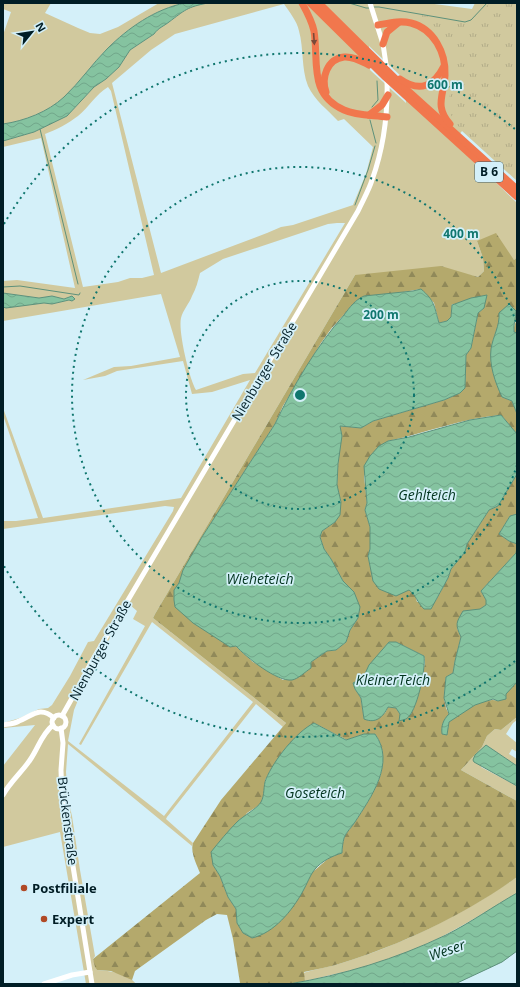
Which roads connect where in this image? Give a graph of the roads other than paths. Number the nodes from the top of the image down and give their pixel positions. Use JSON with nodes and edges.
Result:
{"nodes":[{"id":1,"x":302,"y":3,"type":"edge"},
{"id":2,"x":310,"y":3,"type":"edge"},
{"id":3,"x":319,"y":3,"type":"edge"},
{"id":4,"x":371,"y":6,"type":"edge"},
{"id":5,"x":400,"y":21,"type":"junction"},
{"id":6,"x":378,"y":25,"type":"junction"},
{"id":7,"x":383,"y":44,"type":"junction"},
{"id":8,"x":370,"y":64,"type":"junction"},
{"id":9,"x":444,"y":65,"type":"junction"},
{"id":10,"x":385,"y":73,"type":"junction"},
{"id":11,"x":404,"y":85,"type":"junction"},
{"id":12,"x":388,"y":95,"type":"junction"},
{"id":13,"x":328,"y":98,"type":"junction"},
{"id":14,"x":369,"y":115,"type":"junction"},
{"id":15,"x":387,"y":117,"type":"junction"},
{"id":16,"x":453,"y":133,"type":"junction"},
{"id":17,"x":517,"y":189,"type":"edge"},
{"id":18,"x":517,"y":197,"type":"edge"},
{"id":19,"x":62,"y":716,"type":"junction"},
{"id":20,"x":54,"y":718,"type":"junction"},
{"id":21,"x":3,"y":725,"type":"edge"},
{"id":22,"x":53,"y":725,"type":"junction"},
{"id":23,"x":62,"y":728,"type":"junction"},
{"id":24,"x":3,"y":795,"type":"edge"},
{"id":25,"x":90,"y":972,"type":"junction"},
{"id":26,"x":44,"y":984,"type":"edge"},
{"id":27,"x":92,"y":984,"type":"edge"}],
"edges":[{"from":1,"to":13,"type":"highway","one_way":true},
{"from":2,"to":8,"type":"highway"},
{"from":3,"to":10,"type":"highway","number":"B 6"},
{"from":4,"to":6,"type":"street","name":"Nienburger Straße"},
{"from":5,"to":6,"type":"highway"},
{"from":5,"to":7,"type":"highway"},
{"from":5,"to":9,"type":"highway"},
{"from":6,"to":7,"type":"street","name":"Nienburger Straße"},
{"from":7,"to":12,"type":"street","name":"Nienburger Straße"},
{"from":8,"to":10,"type":"highway"},
{"from":8,"to":13,"type":"highway"},
{"from":9,"to":11,"type":"highway"},
{"from":9,"to":16,"type":"highway"},
{"from":10,"to":11,"type":"highway"},
{"from":10,"to":16,"type":"highway","number":"B 6"},
{"from":11,"to":16,"type":"highway","number":"B 6"},
{"from":12,"to":14,"type":"highway"},
{"from":12,"to":15,"type":"street","name":"Nienburger Straße"},
{"from":13,"to":14,"type":"highway"},
{"from":14,"to":15,"type":"highway"},
{"from":15,"to":19,"type":"street","name":"Nienburger Straße"},
{"from":16,"to":17,"type":"highway","number":"B 6"},
{"from":16,"to":18,"type":"highway","number":"B 6"},
{"from":19,"to":20,"type":"street"},
{"from":19,"to":23,"type":"street"},
{"from":20,"to":21,"type":"street"},
{"from":20,"to":22,"type":"street"},
{"from":22,"to":23,"type":"street"},
{"from":22,"to":24,"type":"street"},
{"from":23,"to":25,"type":"street","name":"Brückenstraße"},
{"from":25,"to":26,"type":"street"},
{"from":25,"to":27,"type":"street","name":"Brückenstraße"}]}
